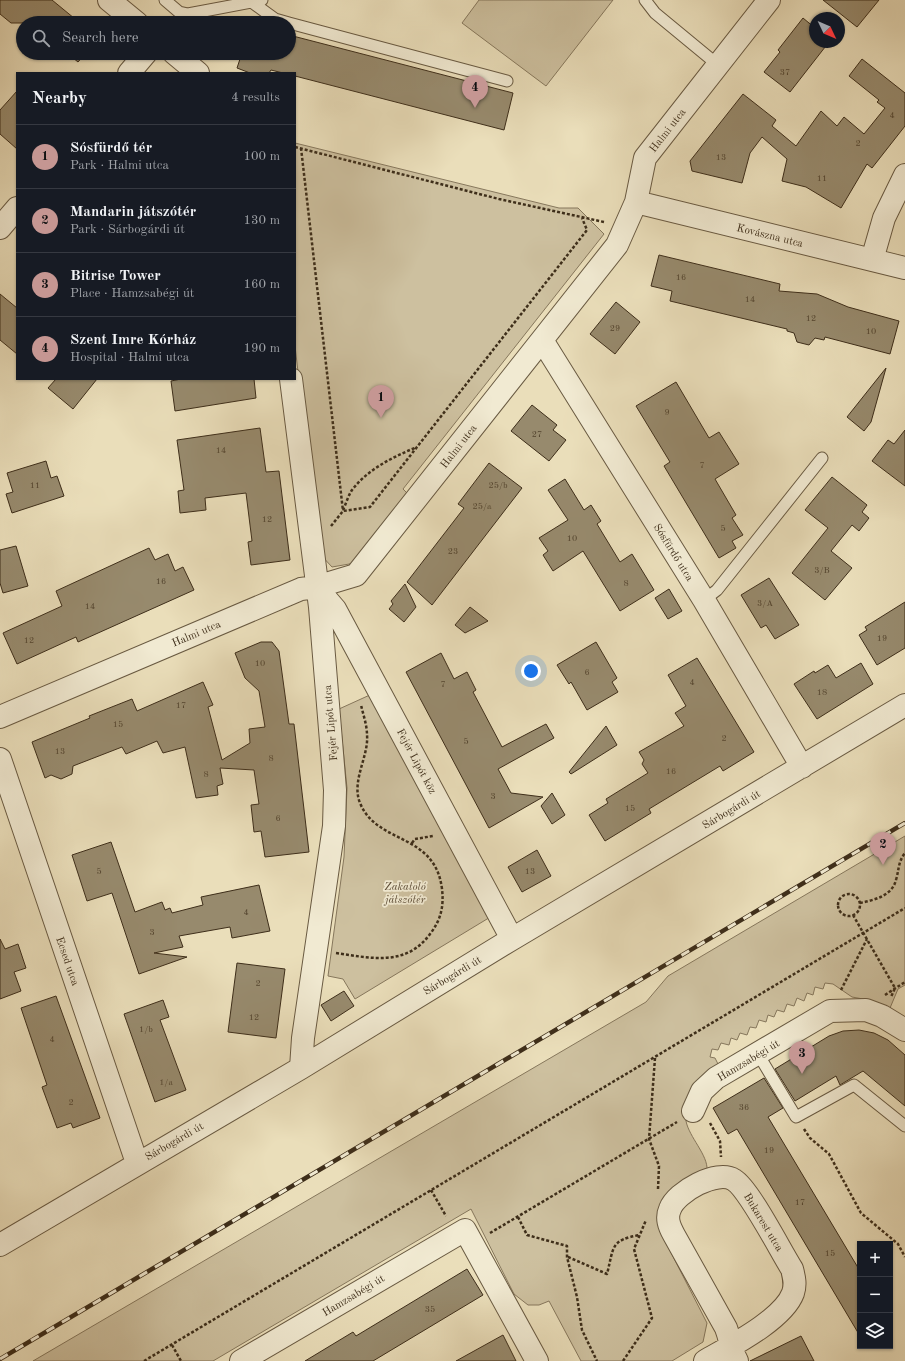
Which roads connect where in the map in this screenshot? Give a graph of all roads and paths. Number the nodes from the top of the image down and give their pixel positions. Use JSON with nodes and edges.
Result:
{"nodes":[{"id":1,"x":109,"y":0,"type":"edge"},
{"id":2,"x":165,"y":0,"type":"edge"},
{"id":3,"x":645,"y":0,"type":"edge"},
{"id":4,"x":769,"y":0,"type":"edge"},
{"id":5,"x":257,"y":1,"type":"edge"},
{"id":6,"x":128,"y":16,"type":"edge"},
{"id":7,"x":270,"y":16,"type":"edge"},
{"id":8,"x":296,"y":25,"type":"edge"},
{"id":9,"x":140,"y":60,"type":"edge"},
{"id":10,"x":182,"y":60,"type":"edge"},
{"id":11,"x":718,"y":65,"type":"junction"},
{"id":12,"x":130,"y":72,"type":"edge"},
{"id":13,"x":197,"y":72,"type":"edge"},
{"id":14,"x":507,"y":81,"type":"dead end"},
{"id":15,"x":296,"y":147,"type":"edge"},
{"id":16,"x":301,"y":148,"type":"junction"},
{"id":17,"x":905,"y":175,"type":"edge"},
{"id":18,"x":636,"y":202,"type":"junction"},
{"id":19,"x":16,"y":209,"type":"edge"},
{"id":20,"x":582,"y":218,"type":"junction"},
{"id":21,"x":626,"y":227,"type":"junction"},
{"id":22,"x":0,"y":228,"type":"edge"},
{"id":23,"x":872,"y":260,"type":"junction"},
{"id":24,"x":905,"y":268,"type":"edge"},
{"id":25,"x":542,"y":340,"type":"junction"},
{"id":26,"x":291,"y":380,"type":"edge"},
{"id":27,"x":418,"y":446,"type":"junction"},
{"id":28,"x":822,"y":458,"type":"dead end"},
{"id":29,"x":343,"y":511,"type":"junction"},
{"id":30,"x":311,"y":546,"type":"junction"},
{"id":31,"x":316,"y":587,"type":"junction"},
{"id":32,"x":704,"y":600,"type":"junction"},
{"id":33,"x":360,"y":698,"type":"dead end"},
{"id":34,"x":905,"y":705,"type":"edge"},
{"id":35,"x":0,"y":717,"type":"edge"},
{"id":36,"x":0,"y":759,"type":"edge"},
{"id":37,"x":802,"y":766,"type":"junction"},
{"id":38,"x":905,"y":853,"type":"edge"},
{"id":39,"x":901,"y":858,"type":"junction"},
{"id":40,"x":905,"y":862,"type":"edge"},
{"id":41,"x":860,"y":903,"type":"junction"},
{"id":42,"x":905,"y":908,"type":"edge"},
{"id":43,"x":853,"y":916,"type":"junction"},
{"id":44,"x":863,"y":932,"type":"junction"},
{"id":45,"x":512,"y":938,"type":"junction"},
{"id":46,"x":867,"y":939,"type":"junction"},
{"id":47,"x":317,"y":950,"type":"junction"},
{"id":48,"x":905,"y":982,"type":"edge"},
{"id":49,"x":895,"y":988,"type":"junction"},
{"id":50,"x":830,"y":1011,"type":"junction"},
{"id":51,"x":882,"y":1016,"type":"junction"},
{"id":52,"x":905,"y":1030,"type":"edge"},
{"id":53,"x":758,"y":1054,"type":"junction"},
{"id":54,"x":655,"y":1058,"type":"junction"},
{"id":55,"x":301,"y":1068,"type":"junction"},
{"id":56,"x":701,"y":1115,"type":"junction"},
{"id":57,"x":796,"y":1117,"type":"junction"},
{"id":58,"x":905,"y":1126,"type":"edge"},
{"id":59,"x":649,"y":1139,"type":"junction"},
{"id":60,"x":137,"y":1163,"type":"junction"},
{"id":61,"x":722,"y":1176,"type":"junction"},
{"id":62,"x":431,"y":1190,"type":"junction"},
{"id":63,"x":657,"y":1193,"type":"dead end"},
{"id":64,"x":648,"y":1216,"type":"dead end"},
{"id":65,"x":518,"y":1217,"type":"junction"},
{"id":66,"x":640,"y":1235,"type":"junction"},
{"id":67,"x":464,"y":1236,"type":"junction"},
{"id":68,"x":0,"y":1245,"type":"edge"},
{"id":69,"x":567,"y":1257,"type":"junction"},
{"id":70,"x":905,"y":1257,"type":"edge"},
{"id":71,"x":172,"y":1345,"type":"junction"},
{"id":72,"x":733,"y":1354,"type":"edge"},
{"id":73,"x":144,"y":1361,"type":"edge"},
{"id":74,"x":181,"y":1361,"type":"edge"},
{"id":75,"x":241,"y":1361,"type":"edge"},
{"id":76,"x":537,"y":1361,"type":"edge"},
{"id":77,"x":597,"y":1361,"type":"edge"},
{"id":78,"x":623,"y":1361,"type":"edge"},
{"id":79,"x":705,"y":1361,"type":"edge"}],
"edges":[{"from":1,"to":6,"type":"street"},
{"from":2,"to":5,"type":"lane"},
{"from":3,"to":11,"type":"lane"},
{"from":4,"to":11,"type":"street","name":"Halmi utca"},
{"from":5,"to":7,"type":"lane"},
{"from":8,"to":14,"type":"lane"},
{"from":9,"to":12,"type":"street"},
{"from":10,"to":13,"type":"street"},
{"from":11,"to":18,"type":"street","name":"Halmi utca"},
{"from":15,"to":16,"type":"path"},
{"from":16,"to":20,"type":"path"},
{"from":16,"to":29,"type":"path"},
{"from":17,"to":23,"type":"street"},
{"from":18,"to":21,"type":"street","name":"Halmi utca"},
{"from":18,"to":23,"type":"street","name":"Kovászna utca"},
{"from":19,"to":22,"type":"street"},
{"from":20,"to":21,"type":"path"},
{"from":20,"to":27,"type":"path"},
{"from":21,"to":25,"type":"street","name":"Halmi utca"},
{"from":23,"to":24,"type":"street","name":"Kovászna utca"},
{"from":25,"to":31,"type":"street","name":"Halmi utca"},
{"from":25,"to":32,"type":"street","name":"Sósfürdő utca"},
{"from":26,"to":30,"type":"street","name":"Fejér Lipót utca"},
{"from":27,"to":29,"type":"path"},
{"from":27,"to":29,"type":"path"},
{"from":28,"to":32,"type":"lane"},
{"from":29,"to":30,"type":"path"},
{"from":30,"to":31,"type":"street","name":"Fejér Lipót utca"},
{"from":31,"to":35,"type":"street","name":"Halmi utca"},
{"from":31,"to":45,"type":"street","name":"Fejér Lipót köz"},
{"from":31,"to":47,"type":"street","name":"Fejér Lipót utca"},
{"from":32,"to":37,"type":"street","name":"Sósfürdő utca"},
{"from":33,"to":47,"type":"path"},
{"from":34,"to":37,"type":"street","name":"Sárbogárdi út"},
{"from":36,"to":60,"type":"street","name":"Ecsed utca"},
{"from":37,"to":45,"type":"street","name":"Sárbogárdi út"},
{"from":38,"to":39,"type":"path"},
{"from":39,"to":40,"type":"path"},
{"from":39,"to":41,"type":"path"},
{"from":41,"to":43,"type":"path"},
{"from":41,"to":43,"type":"path"},
{"from":42,"to":44,"type":"path"},
{"from":43,"to":44,"type":"path"},
{"from":44,"to":46,"type":"path"},
{"from":44,"to":54,"type":"path"},
{"from":45,"to":55,"type":"street","name":"Sárbogárdi út"},
{"from":46,"to":49,"type":"path"},
{"from":46,"to":50,"type":"path"},
{"from":47,"to":55,"type":"street","name":"Fejér Lipót utca"},
{"from":48,"to":49,"type":"path"},
{"from":49,"to":51,"type":"path"},
{"from":50,"to":51,"type":"street","name":"Hamzsabégi út"},
{"from":50,"to":53,"type":"street","name":"Hamzsabégi út"},
{"from":51,"to":52,"type":"street","name":"Hamzsabégi út"},
{"from":53,"to":56,"type":"street","name":"Hamzsabégi út"},
{"from":53,"to":57,"type":"lane"},
{"from":54,"to":59,"type":"path"},
{"from":54,"to":62,"type":"path"},
{"from":55,"to":60,"type":"street","name":"Sárbogárdi út"},
{"from":56,"to":59,"type":"path"},
{"from":56,"to":61,"type":"path"},
{"from":57,"to":58,"type":"lane"},
{"from":57,"to":70,"type":"path"},
{"from":59,"to":63,"type":"path"},
{"from":59,"to":65,"type":"path"},
{"from":60,"to":68,"type":"street","name":"Sárbogárdi út"},
{"from":61,"to":72,"type":"street"},
{"from":61,"to":72,"type":"street","name":"Bukarest utca"},
{"from":62,"to":67,"type":"path"},
{"from":62,"to":71,"type":"path"},
{"from":64,"to":66,"type":"path"},
{"from":65,"to":67,"type":"path"},
{"from":65,"to":69,"type":"path"},
{"from":66,"to":69,"type":"path"},
{"from":66,"to":78,"type":"path"},
{"from":67,"to":75,"type":"street","name":"Hamzsabégi út"},
{"from":67,"to":76,"type":"street"},
{"from":69,"to":77,"type":"path"},
{"from":71,"to":73,"type":"path"},
{"from":71,"to":74,"type":"path"},
{"from":72,"to":79,"type":"street","name":"Bukarest utca"}]}
